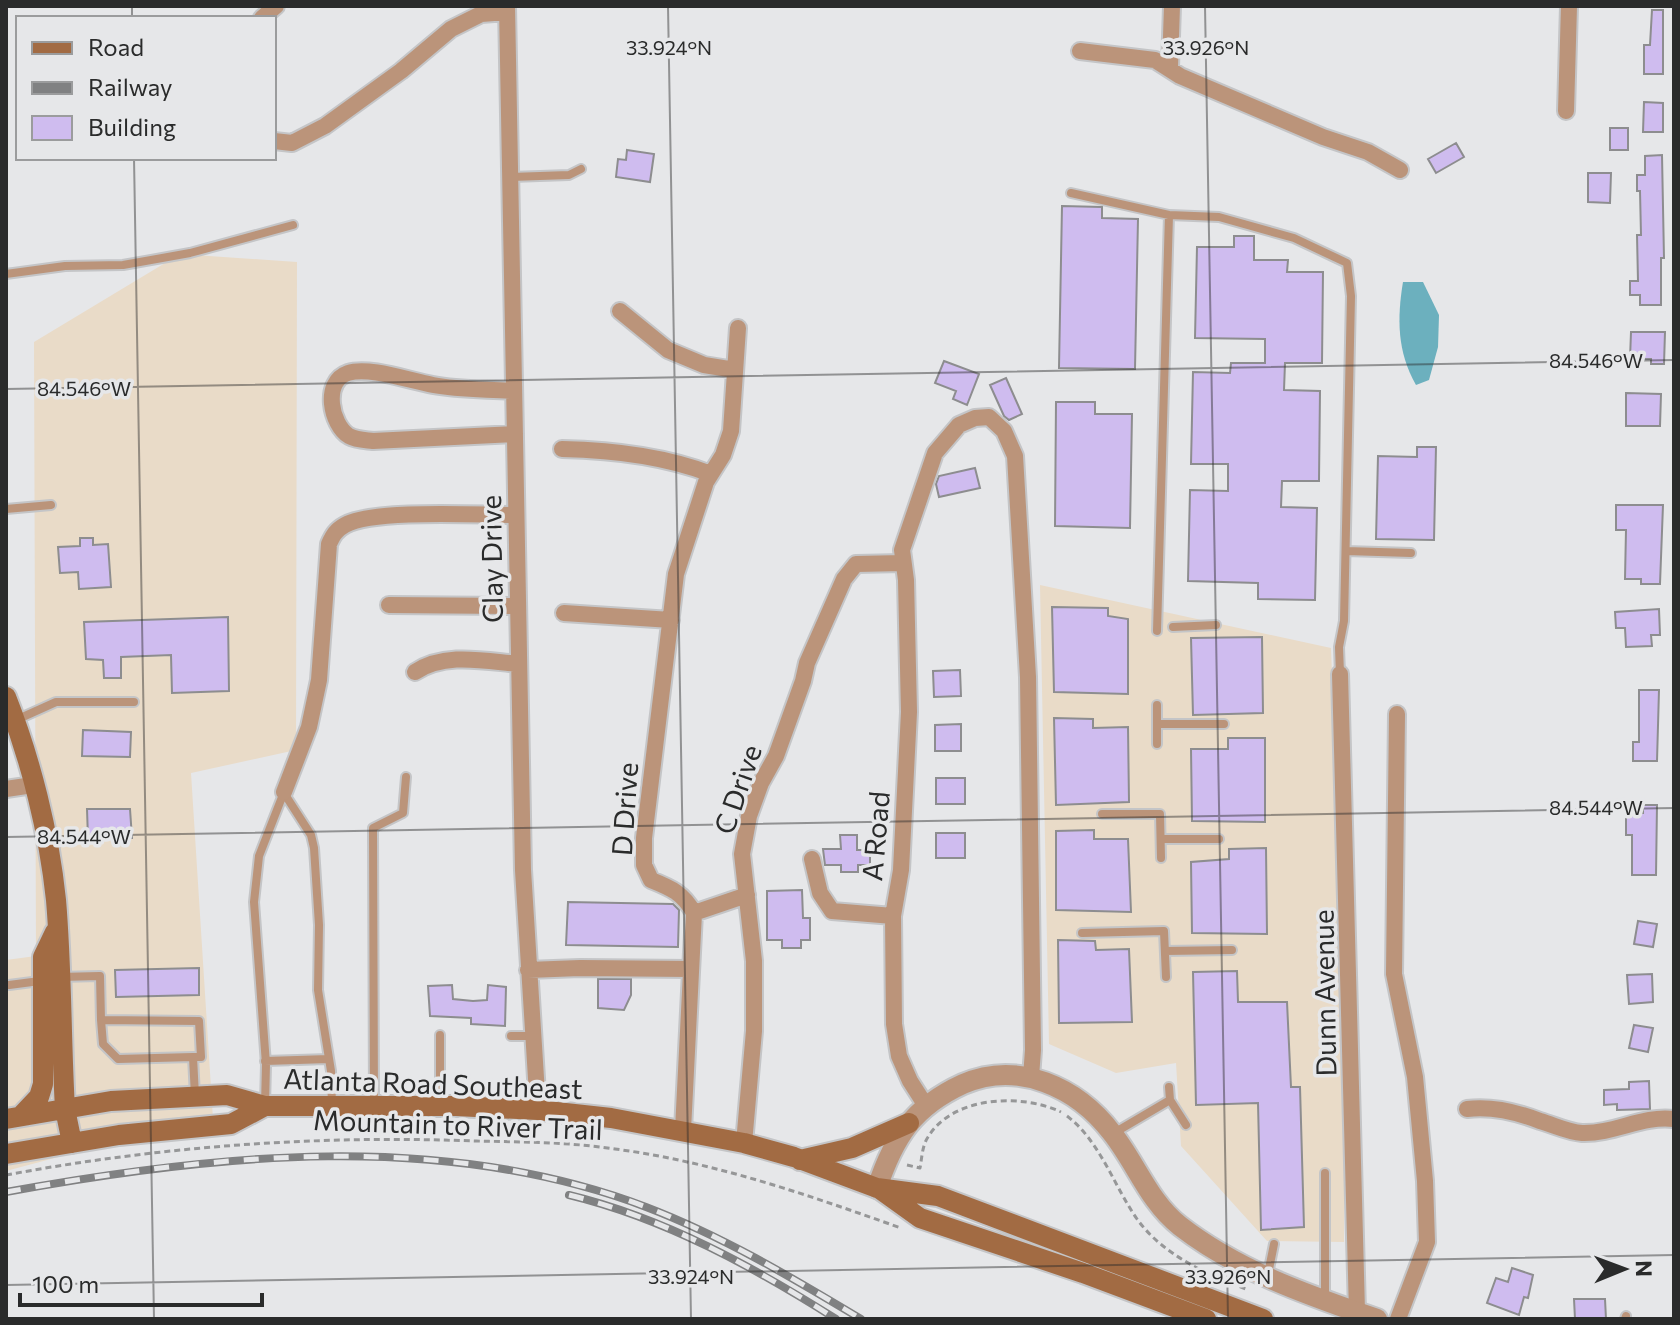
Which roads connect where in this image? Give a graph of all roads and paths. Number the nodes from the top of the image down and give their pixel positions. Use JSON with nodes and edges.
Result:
{"nodes":[{"id":1,"x":1172,"y":6,"type":"edge"},
{"id":2,"x":1569,"y":6,"type":"edge"},
{"id":3,"x":507,"y":9,"type":"edge"},
{"id":4,"x":1080,"y":51,"type":"dead end"},
{"id":5,"x":1170,"y":67,"type":"junction"},
{"id":6,"x":1566,"y":111,"type":"dead end"},
{"id":7,"x":276,"y":141,"type":"edge"},
{"id":8,"x":581,"y":169,"type":"dead end"},
{"id":9,"x":1400,"y":170,"type":"dead end"},
{"id":10,"x":511,"y":177,"type":"junction"},
{"id":11,"x":1071,"y":193,"type":"dead end"},
{"id":12,"x":1169,"y":215,"type":"junction"},
{"id":13,"x":293,"y":225,"type":"dead end"},
{"id":14,"x":6,"y":274,"type":"edge"},
{"id":15,"x":620,"y":311,"type":"dead end"},
{"id":16,"x":738,"y":328,"type":"dead end"},
{"id":17,"x":735,"y":370,"type":"junction"},
{"id":18,"x":514,"y":391,"type":"junction"},
{"id":19,"x":515,"y":434,"type":"junction"},
{"id":20,"x":562,"y":449,"type":"dead end"},
{"id":21,"x":711,"y":474,"type":"junction"},
{"id":22,"x":51,"y":505,"type":"dead end"},
{"id":23,"x":6,"y":509,"type":"edge"},
{"id":24,"x":515,"y":515,"type":"junction"},
{"id":25,"x":1346,"y":551,"type":"junction"},
{"id":26,"x":1411,"y":553,"type":"dead end"},
{"id":27,"x":903,"y":563,"type":"junction"},
{"id":28,"x":389,"y":605,"type":"dead end"},
{"id":29,"x":518,"y":606,"type":"junction"},
{"id":30,"x":564,"y":613,"type":"dead end"},
{"id":31,"x":671,"y":620,"type":"junction"},
{"id":32,"x":1216,"y":625,"type":"dead end"},
{"id":33,"x":1173,"y":627,"type":"dead end"},
{"id":34,"x":1157,"y":631,"type":"dead end"},
{"id":35,"x":519,"y":664,"type":"junction"},
{"id":36,"x":415,"y":672,"type":"dead end"},
{"id":37,"x":1340,"y":674,"type":"joint"},
{"id":38,"x":6,"y":697,"type":"edge"},
{"id":39,"x":134,"y":702,"type":"dead end"},
{"id":40,"x":1157,"y":705,"type":"dead end"},
{"id":41,"x":1397,"y":714,"type":"dead end"},
{"id":42,"x":15,"y":720,"type":"junction"},
{"id":43,"x":1157,"y":724,"type":"junction"},
{"id":44,"x":1224,"y":724,"type":"dead end"},
{"id":45,"x":1157,"y":744,"type":"dead end"},
{"id":46,"x":406,"y":777,"type":"dead end"},
{"id":47,"x":33,"y":785,"type":"junction"},
{"id":48,"x":6,"y":789,"type":"edge"},
{"id":49,"x":284,"y":792,"type":"junction"},
{"id":50,"x":1102,"y":814,"type":"dead end"},
{"id":51,"x":1161,"y":839,"type":"junction"},
{"id":52,"x":1219,"y":839,"type":"dead end"},
{"id":53,"x":1161,"y":858,"type":"dead end"},
{"id":54,"x":812,"y":859,"type":"dead end"},
{"id":55,"x":747,"y":895,"type":"junction"},
{"id":56,"x":694,"y":913,"type":"junction"},
{"id":57,"x":893,"y":916,"type":"junction"},
{"id":58,"x":1082,"y":933,"type":"dead end"},
{"id":59,"x":1232,"y":950,"type":"dead end"},
{"id":60,"x":1165,"y":951,"type":"junction"},
{"id":61,"x":690,"y":969,"type":"junction"},
{"id":62,"x":528,"y":970,"type":"junction"},
{"id":63,"x":1166,"y":977,"type":"dead end"},
{"id":64,"x":50,"y":979,"type":"junction"},
{"id":65,"x":9,"y":985,"type":"dead end"},
{"id":66,"x":101,"y":1020,"type":"junction"},
{"id":67,"x":440,"y":1035,"type":"dead end"},
{"id":68,"x":511,"y":1036,"type":"dead end"},
{"id":69,"x":533,"y":1036,"type":"junction"},
{"id":70,"x":193,"y":1057,"type":"junction"},
{"id":71,"x":329,"y":1059,"type":"junction"},
{"id":72,"x":265,"y":1061,"type":"junction"},
{"id":73,"x":1031,"y":1077,"type":"junction"},
{"id":74,"x":1169,"y":1087,"type":"dead end"},
{"id":75,"x":195,"y":1096,"type":"junction"},
{"id":76,"x":1170,"y":1100,"type":"junction"},
{"id":77,"x":265,"y":1106,"type":"junction"},
{"id":78,"x":332,"y":1106,"type":"junction"},
{"id":79,"x":374,"y":1106,"type":"junction"},
{"id":80,"x":440,"y":1106,"type":"junction"},
{"id":81,"x":926,"y":1106,"type":"junction"},
{"id":82,"x":65,"y":1109,"type":"junction"},
{"id":83,"x":1467,"y":1109,"type":"dead end"},
{"id":84,"x":538,"y":1110,"type":"junction"},
{"id":85,"x":14,"y":1118,"type":"edge"},
{"id":86,"x":1674,"y":1119,"type":"edge"},
{"id":87,"x":909,"y":1123,"type":"junction"},
{"id":88,"x":1186,"y":1125,"type":"dead end"},
{"id":89,"x":683,"y":1130,"type":"junction"},
{"id":90,"x":1113,"y":1134,"type":"junction"},
{"id":91,"x":72,"y":1143,"type":"junction"},
{"id":92,"x":744,"y":1143,"type":"junction"},
{"id":93,"x":6,"y":1154,"type":"edge"},
{"id":94,"x":800,"y":1160,"type":"junction"},
{"id":95,"x":920,"y":1168,"type":"dead end"},
{"id":96,"x":1325,"y":1173,"type":"dead end"},
{"id":97,"x":6,"y":1175,"type":"edge"},
{"id":98,"x":877,"y":1188,"type":"junction"},
{"id":99,"x":901,"y":1228,"type":"dead end"},
{"id":100,"x":1274,"y":1244,"type":"dead end"},
{"id":101,"x":1267,"y":1277,"type":"junction"},
{"id":102,"x":1250,"y":1290,"type":"dead end"},
{"id":103,"x":1325,"y":1300,"type":"junction"},
{"id":104,"x":1357,"y":1312,"type":"junction"},
{"id":105,"x":1206,"y":1319,"type":"edge"},
{"id":106,"x":1263,"y":1319,"type":"edge"},
{"id":107,"x":1377,"y":1319,"type":"edge"},
{"id":108,"x":1398,"y":1319,"type":"edge"}],
"edges":[{"from":1,"to":5,"type":"street"},
{"from":2,"to":6,"type":"street"},
{"from":3,"to":7,"type":"street"},
{"from":3,"to":10,"type":"street","name":"Clay Drive"},
{"from":4,"to":5,"type":"street"},
{"from":5,"to":9,"type":"street"},
{"from":8,"to":10,"type":"lane"},
{"from":10,"to":18,"type":"street","name":"Clay Drive"},
{"from":11,"to":12,"type":"lane"},
{"from":12,"to":25,"type":"lane"},
{"from":12,"to":34,"type":"lane"},
{"from":13,"to":14,"type":"lane"},
{"from":15,"to":17,"type":"street"},
{"from":16,"to":17,"type":"street","name":"D Drive"},
{"from":17,"to":21,"type":"street","name":"D Drive"},
{"from":18,"to":19,"type":"street","name":"Clay Drive"},
{"from":18,"to":19,"type":"street"},
{"from":19,"to":24,"type":"street","name":"Clay Drive"},
{"from":20,"to":21,"type":"street"},
{"from":21,"to":31,"type":"street","name":"D Drive"},
{"from":22,"to":23,"type":"lane"},
{"from":24,"to":29,"type":"street","name":"Clay Drive"},
{"from":24,"to":49,"type":"street"},
{"from":25,"to":26,"type":"lane"},
{"from":25,"to":37,"type":"lane"},
{"from":27,"to":55,"type":"street","name":"C Drive"},
{"from":27,"to":57,"type":"street","name":"A Road"},
{"from":27,"to":73,"type":"street","name":"A Road"},
{"from":28,"to":29,"type":"street"},
{"from":29,"to":35,"type":"street","name":"Clay Drive"},
{"from":30,"to":31,"type":"street"},
{"from":31,"to":56,"type":"street","name":"D Drive"},
{"from":32,"to":33,"type":"lane"},
{"from":35,"to":36,"type":"street"},
{"from":35,"to":62,"type":"street","name":"Clay Drive"},
{"from":37,"to":104,"type":"street","name":"Dunn Avenue"},
{"from":38,"to":42,"type":"main road"},
{"from":39,"to":42,"type":"lane"},
{"from":40,"to":43,"type":"lane"},
{"from":41,"to":108,"type":"street"},
{"from":42,"to":47,"type":"main road"},
{"from":43,"to":44,"type":"lane"},
{"from":43,"to":45,"type":"lane"},
{"from":46,"to":79,"type":"lane"},
{"from":47,"to":48,"type":"street"},
{"from":47,"to":64,"type":"main road"},
{"from":49,"to":71,"type":"lane"},
{"from":49,"to":72,"type":"lane"},
{"from":50,"to":51,"type":"lane"},
{"from":51,"to":52,"type":"lane"},
{"from":51,"to":53,"type":"lane"},
{"from":54,"to":57,"type":"street"},
{"from":55,"to":56,"type":"street"},
{"from":55,"to":92,"type":"street","name":"C Drive"},
{"from":56,"to":61,"type":"street"},
{"from":57,"to":81,"type":"street","name":"A Road"},
{"from":58,"to":60,"type":"lane"},
{"from":59,"to":60,"type":"lane"},
{"from":60,"to":63,"type":"lane"},
{"from":61,"to":62,"type":"street"},
{"from":61,"to":89,"type":"street"},
{"from":62,"to":69,"type":"street","name":"Clay Drive"},
{"from":64,"to":65,"type":"lane"},
{"from":64,"to":66,"type":"lane"},
{"from":64,"to":82,"type":"main road"},
{"from":64,"to":85,"type":"main road"},
{"from":66,"to":70,"type":"lane"},
{"from":66,"to":70,"type":"lane"},
{"from":67,"to":80,"type":"lane"},
{"from":68,"to":69,"type":"lane"},
{"from":69,"to":84,"type":"street","name":"Clay Drive"},
{"from":70,"to":75,"type":"lane"},
{"from":71,"to":72,"type":"lane"},
{"from":71,"to":78,"type":"lane"},
{"from":72,"to":77,"type":"lane"},
{"from":73,"to":81,"type":"street"},
{"from":73,"to":90,"type":"street"},
{"from":74,"to":76,"type":"lane"},
{"from":75,"to":77,"type":"main road","name":"Atlanta Road Southeast"},
{"from":75,"to":82,"type":"main road","name":"Atlanta Road Southeast"},
{"from":76,"to":88,"type":"lane"},
{"from":76,"to":90,"type":"lane"},
{"from":77,"to":78,"type":"main road","name":"Atlanta Road Southeast"},
{"from":77,"to":91,"type":"main road","name":"Atlanta Road Southeast"},
{"from":78,"to":79,"type":"main road","name":"Atlanta Road Southeast"},
{"from":79,"to":80,"type":"main road","name":"Atlanta Road Southeast"},
{"from":80,"to":84,"type":"main road","name":"Atlanta Road Southeast"},
{"from":81,"to":87,"type":"street"},
{"from":82,"to":85,"type":"main road","name":"Atlanta Road Southeast"},
{"from":82,"to":91,"type":"main road"},
{"from":83,"to":86,"type":"street"},
{"from":84,"to":89,"type":"main road","name":"Atlanta Road Southeast"},
{"from":87,"to":94,"type":"main road"},
{"from":87,"to":98,"type":"street"},
{"from":89,"to":92,"type":"main road","name":"Atlanta Road Southeast"},
{"from":90,"to":101,"type":"street"},
{"from":91,"to":93,"type":"main road","name":"Atlanta Road Southeast"},
{"from":92,"to":94,"type":"main road","name":"Atlanta Road Southeast"},
{"from":94,"to":98,"type":"main road","name":"Atlanta Road Southeast"},
{"from":95,"to":102,"type":"path"},
{"from":96,"to":103,"type":"lane"},
{"from":97,"to":99,"type":"path","name":"Mountain to River Trail"},
{"from":98,"to":105,"type":"main road","name":"Atlanta Road Southeast"},
{"from":98,"to":106,"type":"main road","name":"Atlanta Road Southeast"},
{"from":100,"to":101,"type":"lane"},
{"from":101,"to":103,"type":"street"},
{"from":103,"to":104,"type":"street"},
{"from":104,"to":107,"type":"street"}]}
